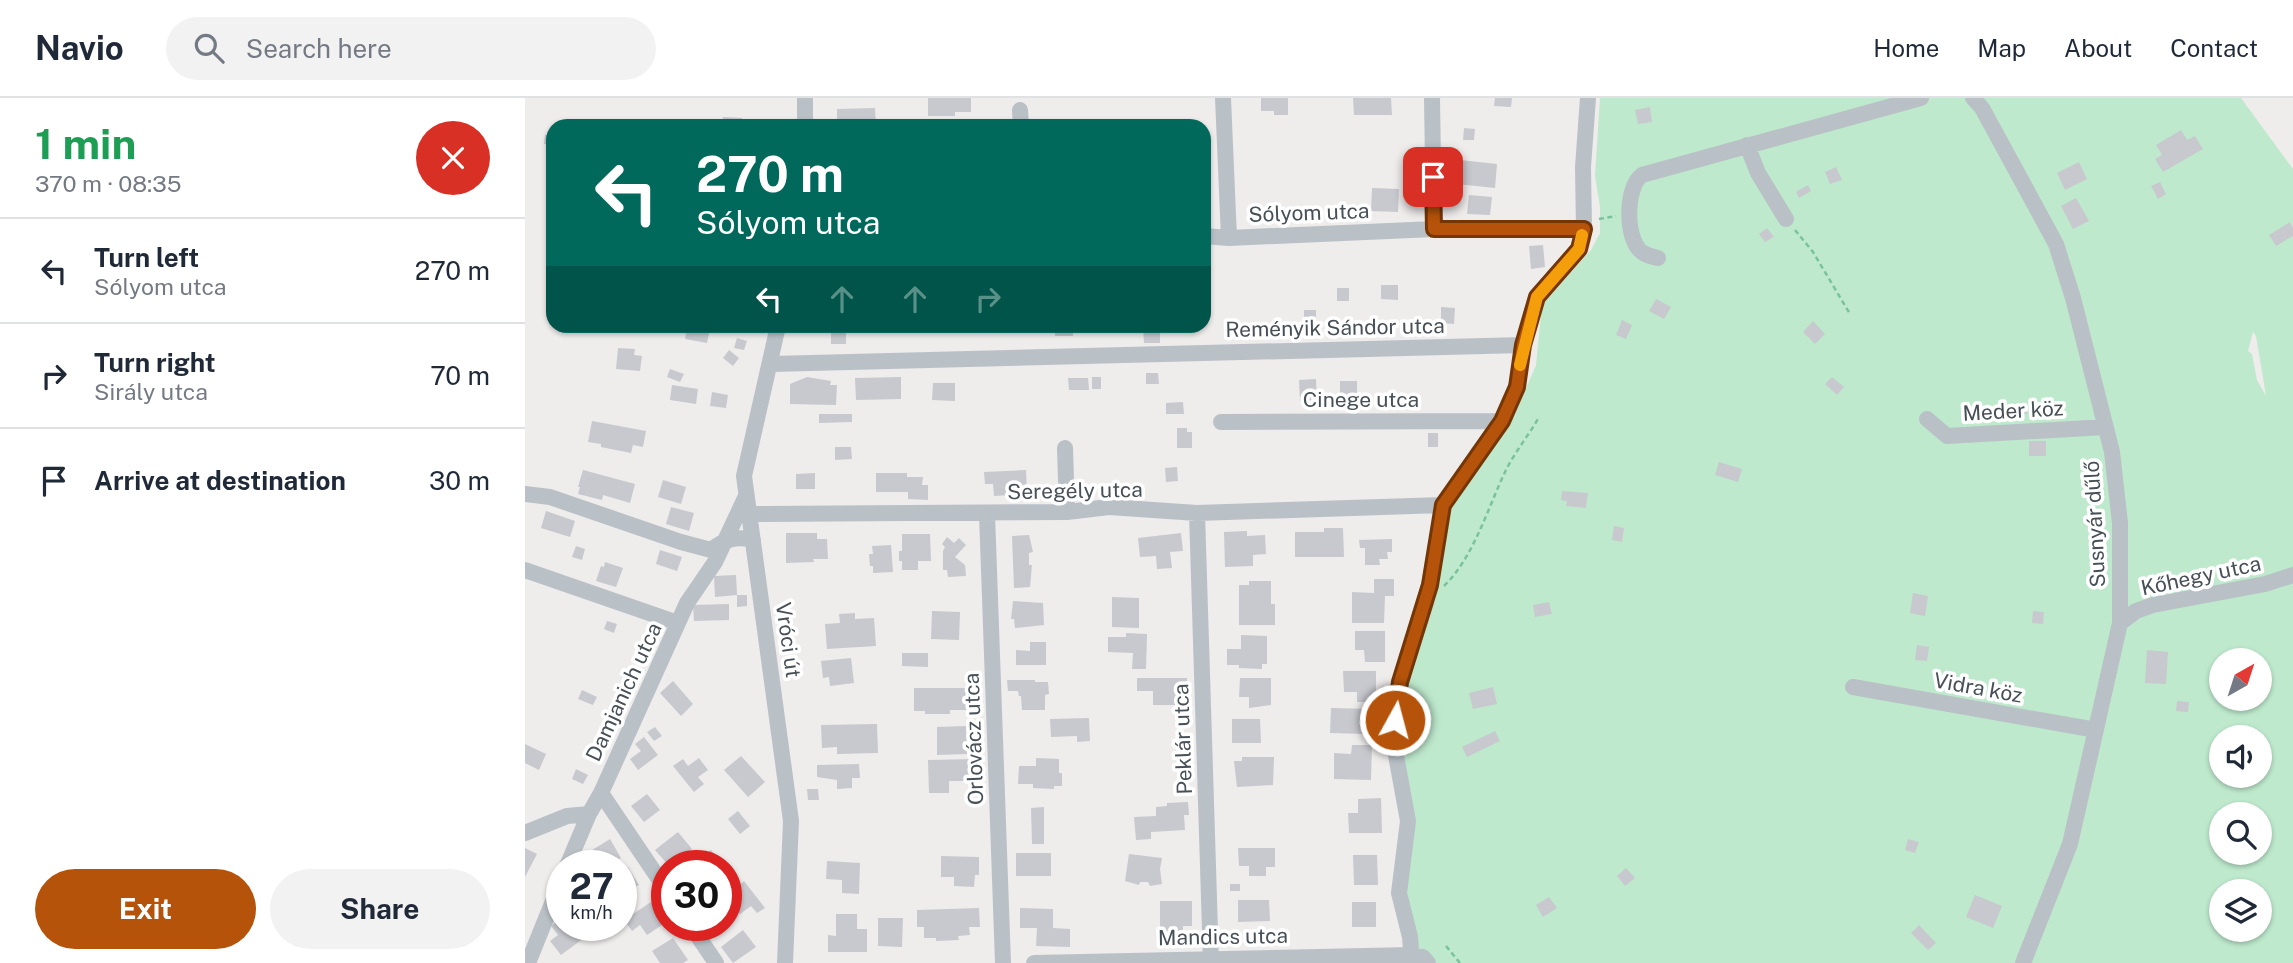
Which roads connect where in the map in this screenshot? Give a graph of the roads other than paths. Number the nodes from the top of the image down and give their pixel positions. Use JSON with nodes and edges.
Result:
{"nodes":[{"id":1,"x":805,"y":98,"type":"edge"},
{"id":2,"x":1223,"y":98,"type":"edge"},
{"id":3,"x":1432,"y":98,"type":"edge"},
{"id":4,"x":1588,"y":98,"type":"edge"},
{"id":5,"x":1921,"y":98,"type":"edge"},
{"id":6,"x":1982,"y":101,"type":"edge"},
{"id":7,"x":805,"y":119,"type":"edge"},
{"id":8,"x":1747,"y":145,"type":"junction"},
{"id":9,"x":1786,"y":219,"type":"road end"},
{"id":10,"x":1434,"y":229,"type":"junction"},
{"id":11,"x":1584,"y":229,"type":"junction"},
{"id":12,"x":1211,"y":236,"type":"edge"},
{"id":13,"x":1229,"y":237,"type":"junction"},
{"id":14,"x":1657,"y":258,"type":"dead end"},
{"id":15,"x":777,"y":333,"type":"edge"},
{"id":16,"x":1523,"y":345,"type":"junction"},
{"id":17,"x":771,"y":364,"type":"junction"},
{"id":18,"x":1927,"y":419,"type":"dead end"},
{"id":19,"x":1502,"y":421,"type":"junction"},
{"id":20,"x":1221,"y":422,"type":"dead end"},
{"id":21,"x":2106,"y":427,"type":"junction"},
{"id":22,"x":1065,"y":448,"type":"dead end"},
{"id":23,"x":525,"y":494,"type":"edge"},
{"id":24,"x":746,"y":496,"type":"junction"},
{"id":25,"x":1443,"y":505,"type":"junction"},
{"id":26,"x":1067,"y":512,"type":"junction"},
{"id":27,"x":987,"y":513,"type":"junction"},
{"id":28,"x":1197,"y":513,"type":"junction"},
{"id":29,"x":750,"y":514,"type":"junction"},
{"id":30,"x":725,"y":540,"type":"junction"},
{"id":31,"x":753,"y":540,"type":"junction"},
{"id":32,"x":525,"y":570,"type":"edge"},
{"id":33,"x":2293,"y":575,"type":"edge"},
{"id":34,"x":2120,"y":623,"type":"junction"},
{"id":35,"x":678,"y":624,"type":"junction"},
{"id":36,"x":1853,"y":687,"type":"dead end"},
{"id":37,"x":2096,"y":730,"type":"junction"},
{"id":38,"x":601,"y":793,"type":"junction"},
{"id":39,"x":589,"y":814,"type":"junction"},
{"id":40,"x":525,"y":833,"type":"edge"},
{"id":41,"x":574,"y":850,"type":"edge"},
{"id":42,"x":651,"y":867,"type":"edge"},
{"id":43,"x":546,"y":919,"type":"edge"},
{"id":44,"x":701,"y":941,"type":"edge"},
{"id":45,"x":1412,"y":959,"type":"edge"},
{"id":46,"x":1211,"y":960,"type":"edge"},
{"id":47,"x":529,"y":962,"type":"edge"},
{"id":48,"x":716,"y":963,"type":"edge"},
{"id":49,"x":785,"y":963,"type":"edge"},
{"id":50,"x":1003,"y":963,"type":"edge"},
{"id":51,"x":1034,"y":963,"type":"edge"},
{"id":52,"x":1427,"y":963,"type":"edge"},
{"id":53,"x":2023,"y":963,"type":"edge"}],
"edges":[{"from":1,"to":7,"type":"street"},
{"from":2,"to":13,"type":"street"},
{"from":3,"to":10,"type":"street"},
{"from":4,"to":11,"type":"street"},
{"from":5,"to":8,"type":"street"},
{"from":6,"to":21,"type":"street","name":"Susnyár dűlő"},
{"from":8,"to":9,"type":"street"},
{"from":8,"to":14,"type":"street"},
{"from":10,"to":11,"type":"street","name":"Sólyom utca"},
{"from":10,"to":13,"type":"street","name":"Sólyom utca"},
{"from":11,"to":16,"type":"street"},
{"from":12,"to":13,"type":"street","name":"Sólyom utca"},
{"from":15,"to":17,"type":"street","name":"Vróci út"},
{"from":16,"to":17,"type":"street","name":"Reményik Sándor utca"},
{"from":16,"to":19,"type":"street"},
{"from":17,"to":24,"type":"street","name":"Vróci út"},
{"from":18,"to":21,"type":"street","name":"Meder köz"},
{"from":19,"to":20,"type":"street","name":"Cinege utca"},
{"from":19,"to":25,"type":"street"},
{"from":21,"to":34,"type":"street","name":"Susnyár dűlő"},
{"from":22,"to":26,"type":"street"},
{"from":23,"to":30,"type":"street"},
{"from":24,"to":29,"type":"street","name":"Vróci út"},
{"from":24,"to":30,"type":"street","name":"Damjanich utca"},
{"from":25,"to":28,"type":"street","name":"Seregély utca"},
{"from":25,"to":45,"type":"street"},
{"from":26,"to":27,"type":"street","name":"Seregély utca"},
{"from":26,"to":28,"type":"street","name":"Seregély utca"},
{"from":27,"to":29,"type":"street","name":"Seregély utca"},
{"from":27,"to":50,"type":"street","name":"Orlovácz utca"},
{"from":28,"to":46,"type":"street","name":"Peklár utca"},
{"from":29,"to":31,"type":"street","name":"Vróci út"},
{"from":30,"to":31,"type":"street"},
{"from":30,"to":35,"type":"street","name":"Damjanich utca"},
{"from":31,"to":49,"type":"street","name":"Vróci út"},
{"from":32,"to":35,"type":"street"},
{"from":33,"to":34,"type":"street","name":"Kőhegy utca"},
{"from":34,"to":37,"type":"street","name":"Susnyár dűlő"},
{"from":35,"to":38,"type":"street","name":"Damjanich utca"},
{"from":36,"to":37,"type":"street","name":"Vidra köz"},
{"from":37,"to":53,"type":"street","name":"Susnyár dűlő"},
{"from":38,"to":39,"type":"street","name":"Damjanich utca"},
{"from":38,"to":42,"type":"street"},
{"from":39,"to":40,"type":"street"},
{"from":39,"to":41,"type":"street","name":"Damjanich utca"},
{"from":43,"to":47,"type":"street"},
{"from":44,"to":48,"type":"street"},
{"from":45,"to":46,"type":"street","name":"Mandics utca"},
{"from":45,"to":52,"type":"street"},
{"from":46,"to":51,"type":"street","name":"Mandics utca"}]}
